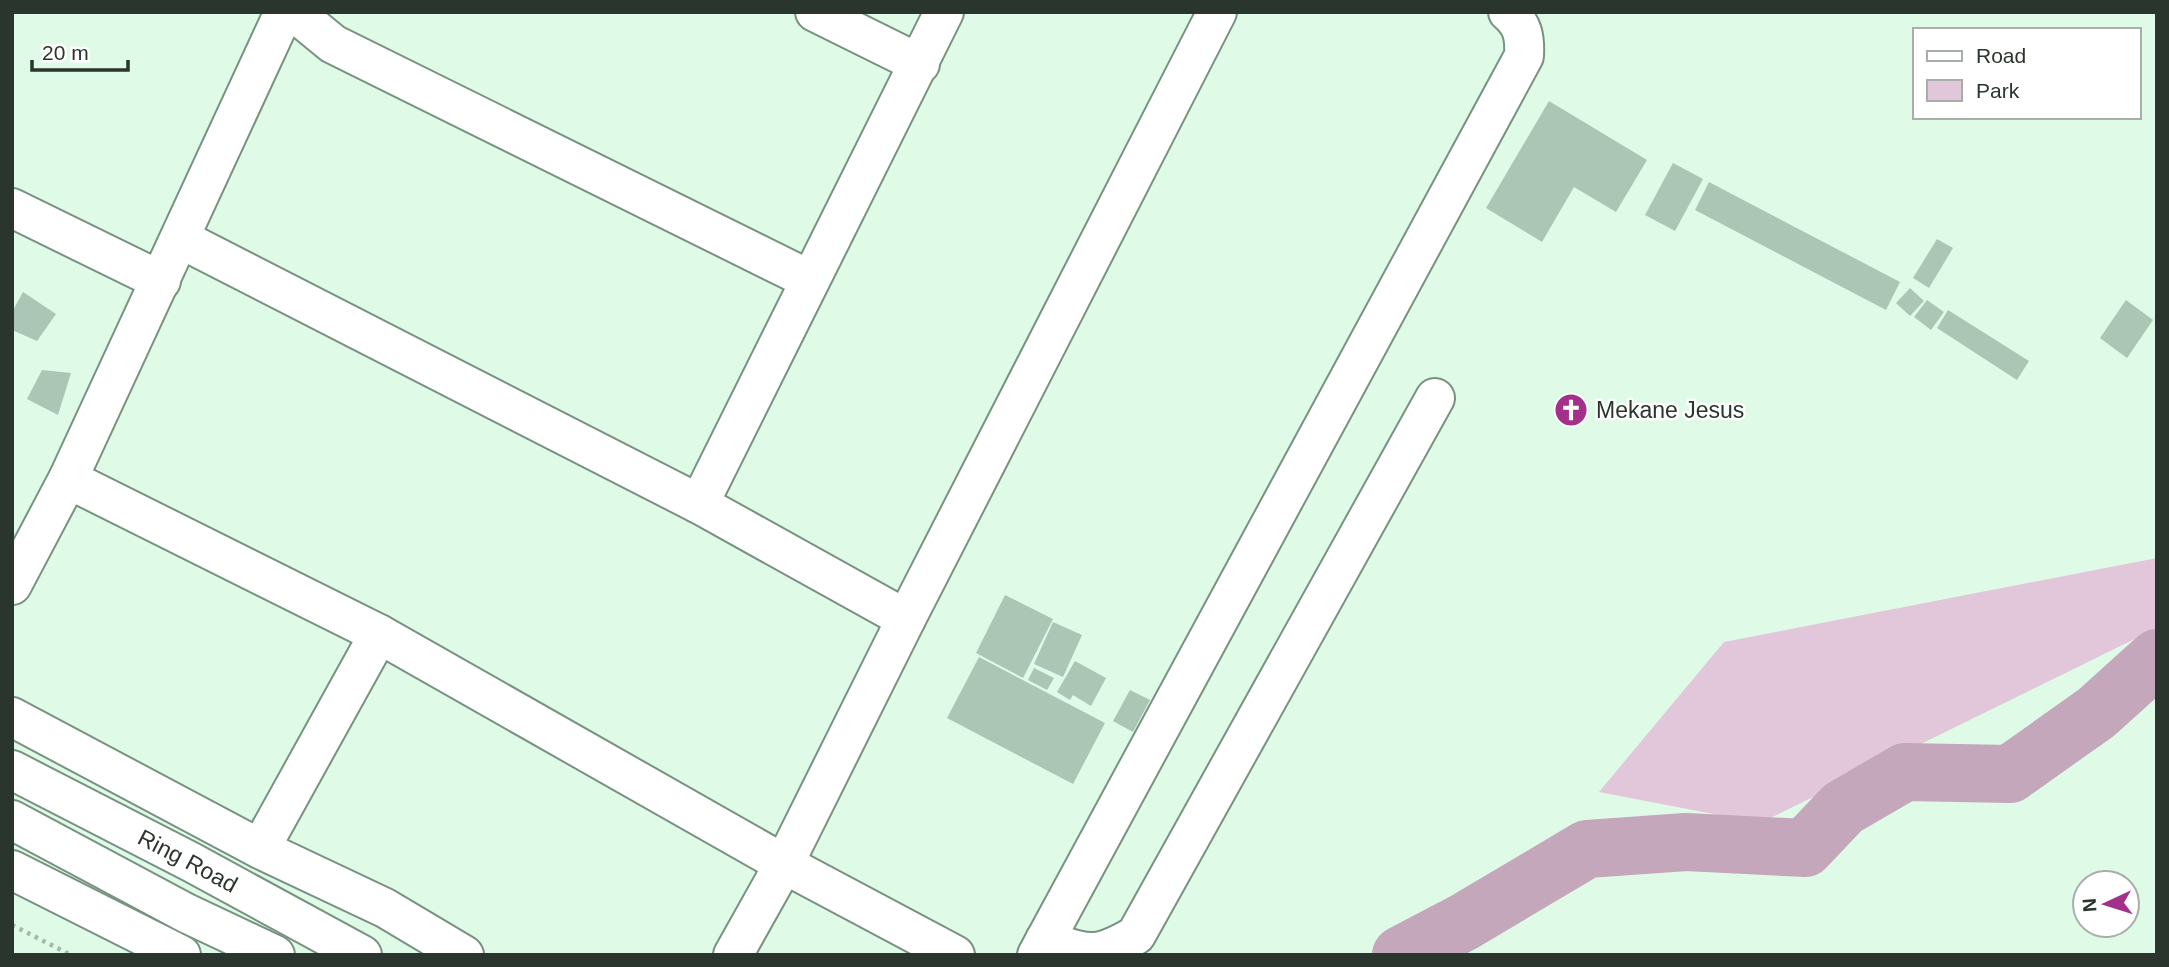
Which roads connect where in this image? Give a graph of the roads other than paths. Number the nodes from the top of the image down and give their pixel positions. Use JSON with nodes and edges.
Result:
{"nodes":[{"id":1,"x":284,"y":12,"type":"edge"},
{"id":2,"x":293,"y":12,"type":"edge"},
{"id":3,"x":815,"y":12,"type":"edge"},
{"id":4,"x":944,"y":12,"type":"edge"},
{"id":5,"x":1217,"y":12,"type":"edge"},
{"id":6,"x":1508,"y":12,"type":"edge"},
{"id":7,"x":920,"y":64,"type":"junction"},
{"id":8,"x":12,"y":208,"type":"edge"},
{"id":9,"x":181,"y":239,"type":"junction"},
{"id":10,"x":810,"y":280,"type":"junction"},
{"id":11,"x":161,"y":281,"type":"junction"},
{"id":12,"x":1435,"y":398,"type":"dead end"},
{"id":13,"x":68,"y":479,"type":"junction"},
{"id":14,"x":699,"y":504,"type":"junction"},
{"id":15,"x":14,"y":576,"type":"edge"},
{"id":16,"x":906,"y":619,"type":"junction"},
{"id":17,"x":379,"y":634,"type":"junction"},
{"id":18,"x":12,"y":718,"type":"edge"},
{"id":19,"x":12,"y":770,"type":"edge"},
{"id":20,"x":12,"y":820,"type":"edge"},
{"id":21,"x":260,"y":849,"type":"junction"},
{"id":22,"x":784,"y":864,"type":"junction"},
{"id":23,"x":12,"y":870,"type":"edge"},
{"id":24,"x":1041,"y":947,"type":"edge"},
{"id":25,"x":181,"y":955,"type":"edge"},
{"id":26,"x":275,"y":955,"type":"edge"},
{"id":27,"x":362,"y":955,"type":"edge"},
{"id":28,"x":464,"y":955,"type":"edge"},
{"id":29,"x":733,"y":955,"type":"edge"},
{"id":30,"x":955,"y":955,"type":"edge"}],
"edges":[{"from":1,"to":9,"type":"main road"},
{"from":2,"to":10,"type":"main road"},
{"from":3,"to":7,"type":"main road"},
{"from":4,"to":7,"type":"main road"},
{"from":5,"to":16,"type":"main road"},
{"from":6,"to":24,"type":"main road"},
{"from":7,"to":10,"type":"main road"},
{"from":8,"to":11,"type":"main road"},
{"from":9,"to":11,"type":"main road"},
{"from":9,"to":14,"type":"main road"},
{"from":10,"to":14,"type":"main road"},
{"from":11,"to":13,"type":"main road"},
{"from":12,"to":24,"type":"main road"},
{"from":13,"to":15,"type":"main road"},
{"from":13,"to":17,"type":"main road"},
{"from":14,"to":16,"type":"main road"},
{"from":16,"to":22,"type":"main road"},
{"from":17,"to":21,"type":"main road"},
{"from":17,"to":22,"type":"main road"},
{"from":18,"to":21,"type":"main road"},
{"from":19,"to":27,"type":"main road","name":"Ring Road"},
{"from":20,"to":26,"type":"main road","name":"Ring Road"},
{"from":21,"to":28,"type":"main road"},
{"from":22,"to":29,"type":"main road"},
{"from":22,"to":30,"type":"main road"},
{"from":23,"to":25,"type":"main road"}]}
